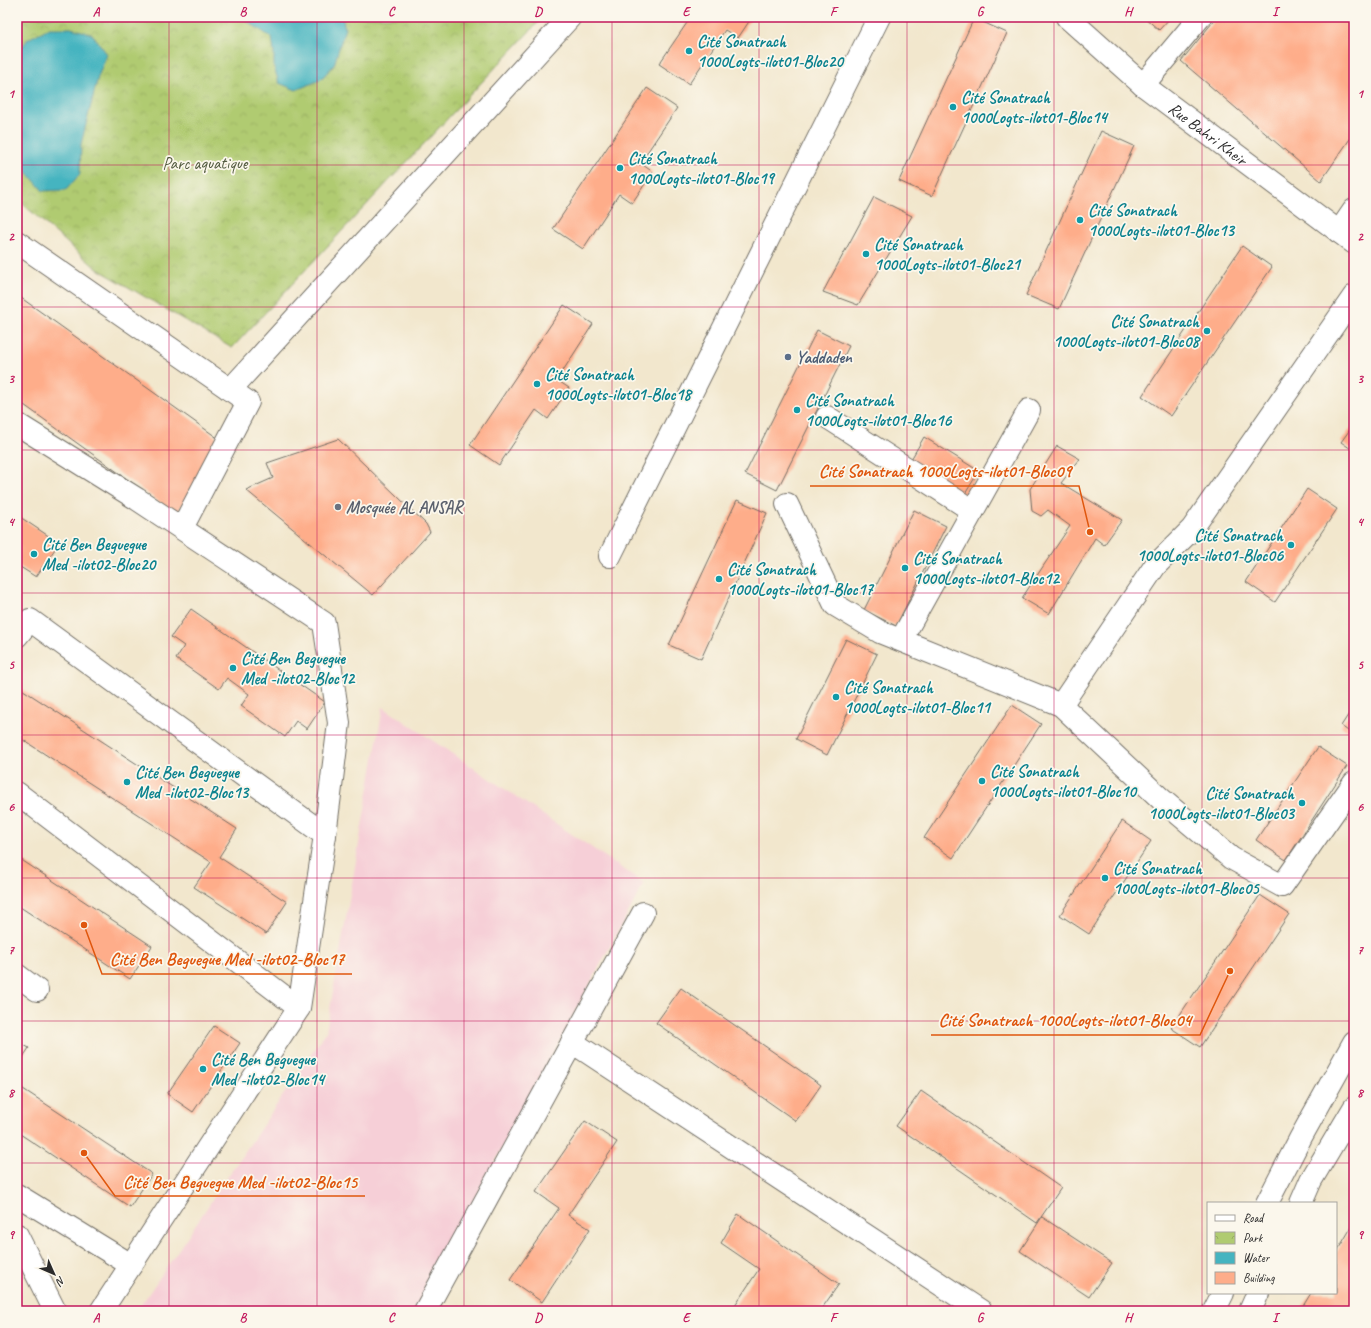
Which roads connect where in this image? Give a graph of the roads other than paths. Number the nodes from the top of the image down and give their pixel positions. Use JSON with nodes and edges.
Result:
{"nodes":[{"id":1,"x":570,"y":17,"type":"edge"},
{"id":2,"x":879,"y":17,"type":"edge"},
{"id":3,"x":1067,"y":17,"type":"edge"},
{"id":4,"x":1200,"y":17,"type":"edge"},
{"id":5,"x":1143,"y":85,"type":"junction"},
{"id":6,"x":1354,"y":210,"type":"edge"},
{"id":7,"x":1346,"y":237,"type":"edge"},
{"id":8,"x":17,"y":242,"type":"edge"},
{"id":9,"x":1354,"y":296,"type":"edge"},
{"id":10,"x":230,"y":390,"type":"junction"},
{"id":11,"x":1029,"y":410,"type":"dead end"},
{"id":12,"x":827,"y":417,"type":"dead end"},
{"id":13,"x":17,"y":424,"type":"edge"},
{"id":14,"x":787,"y":504,"type":"dead end"},
{"id":15,"x":973,"y":511,"type":"junction"},
{"id":16,"x":182,"y":528,"type":"junction"},
{"id":17,"x":610,"y":556,"type":"dead end"},
{"id":18,"x":17,"y":636,"type":"edge"},
{"id":19,"x":901,"y":640,"type":"junction"},
{"id":20,"x":1062,"y":705,"type":"junction"},
{"id":21,"x":1354,"y":783,"type":"edge"},
{"id":22,"x":17,"y":793,"type":"edge"},
{"id":23,"x":325,"y":835,"type":"junction"},
{"id":24,"x":643,"y":914,"type":"dead end"},
{"id":25,"x":17,"y":975,"type":"edge"},
{"id":26,"x":37,"y":990,"type":"dead end"},
{"id":27,"x":299,"y":1008,"type":"junction"},
{"id":28,"x":572,"y":1042,"type":"junction"},
{"id":29,"x":1354,"y":1042,"type":"edge"},
{"id":30,"x":1354,"y":1108,"type":"edge"},
{"id":31,"x":17,"y":1195,"type":"edge"},
{"id":32,"x":1268,"y":1202,"type":"edge"},
{"id":33,"x":1301,"y":1202,"type":"edge"},
{"id":34,"x":17,"y":1235,"type":"edge"},
{"id":35,"x":131,"y":1265,"type":"junction"},
{"id":36,"x":1222,"y":1294,"type":"edge"},
{"id":37,"x":1258,"y":1294,"type":"edge"},
{"id":38,"x":55,"y":1311,"type":"edge"},
{"id":39,"x":101,"y":1311,"type":"edge"},
{"id":40,"x":425,"y":1311,"type":"edge"},
{"id":41,"x":981,"y":1311,"type":"edge"},
{"id":42,"x":1214,"y":1311,"type":"edge"},
{"id":43,"x":1250,"y":1311,"type":"edge"}],
"edges":[{"from":1,"to":10,"type":"street"},
{"from":2,"to":17,"type":"street"},
{"from":3,"to":5,"type":"street","name":"Rue Bahri Kheir"},
{"from":4,"to":5,"type":"street"},
{"from":5,"to":7,"type":"street","name":"Rue Bahri Kheir"},
{"from":6,"to":7,"type":"street"},
{"from":8,"to":10,"type":"street"},
{"from":9,"to":20,"type":"street"},
{"from":10,"to":16,"type":"street"},
{"from":11,"to":15,"type":"street"},
{"from":12,"to":15,"type":"street"},
{"from":13,"to":16,"type":"street"},
{"from":14,"to":19,"type":"street"},
{"from":15,"to":19,"type":"street"},
{"from":16,"to":23,"type":"street"},
{"from":18,"to":23,"type":"street"},
{"from":19,"to":20,"type":"street"},
{"from":20,"to":21,"type":"street"},
{"from":22,"to":27,"type":"street"},
{"from":23,"to":27,"type":"street"},
{"from":24,"to":28,"type":"street"},
{"from":25,"to":26,"type":"street"},
{"from":27,"to":35,"type":"street"},
{"from":28,"to":40,"type":"street"},
{"from":28,"to":41,"type":"street"},
{"from":29,"to":32,"type":"street"},
{"from":30,"to":33,"type":"street"},
{"from":31,"to":35,"type":"street"},
{"from":34,"to":38,"type":"street"},
{"from":35,"to":39,"type":"street"},
{"from":36,"to":42,"type":"street"},
{"from":37,"to":43,"type":"street"}]}
